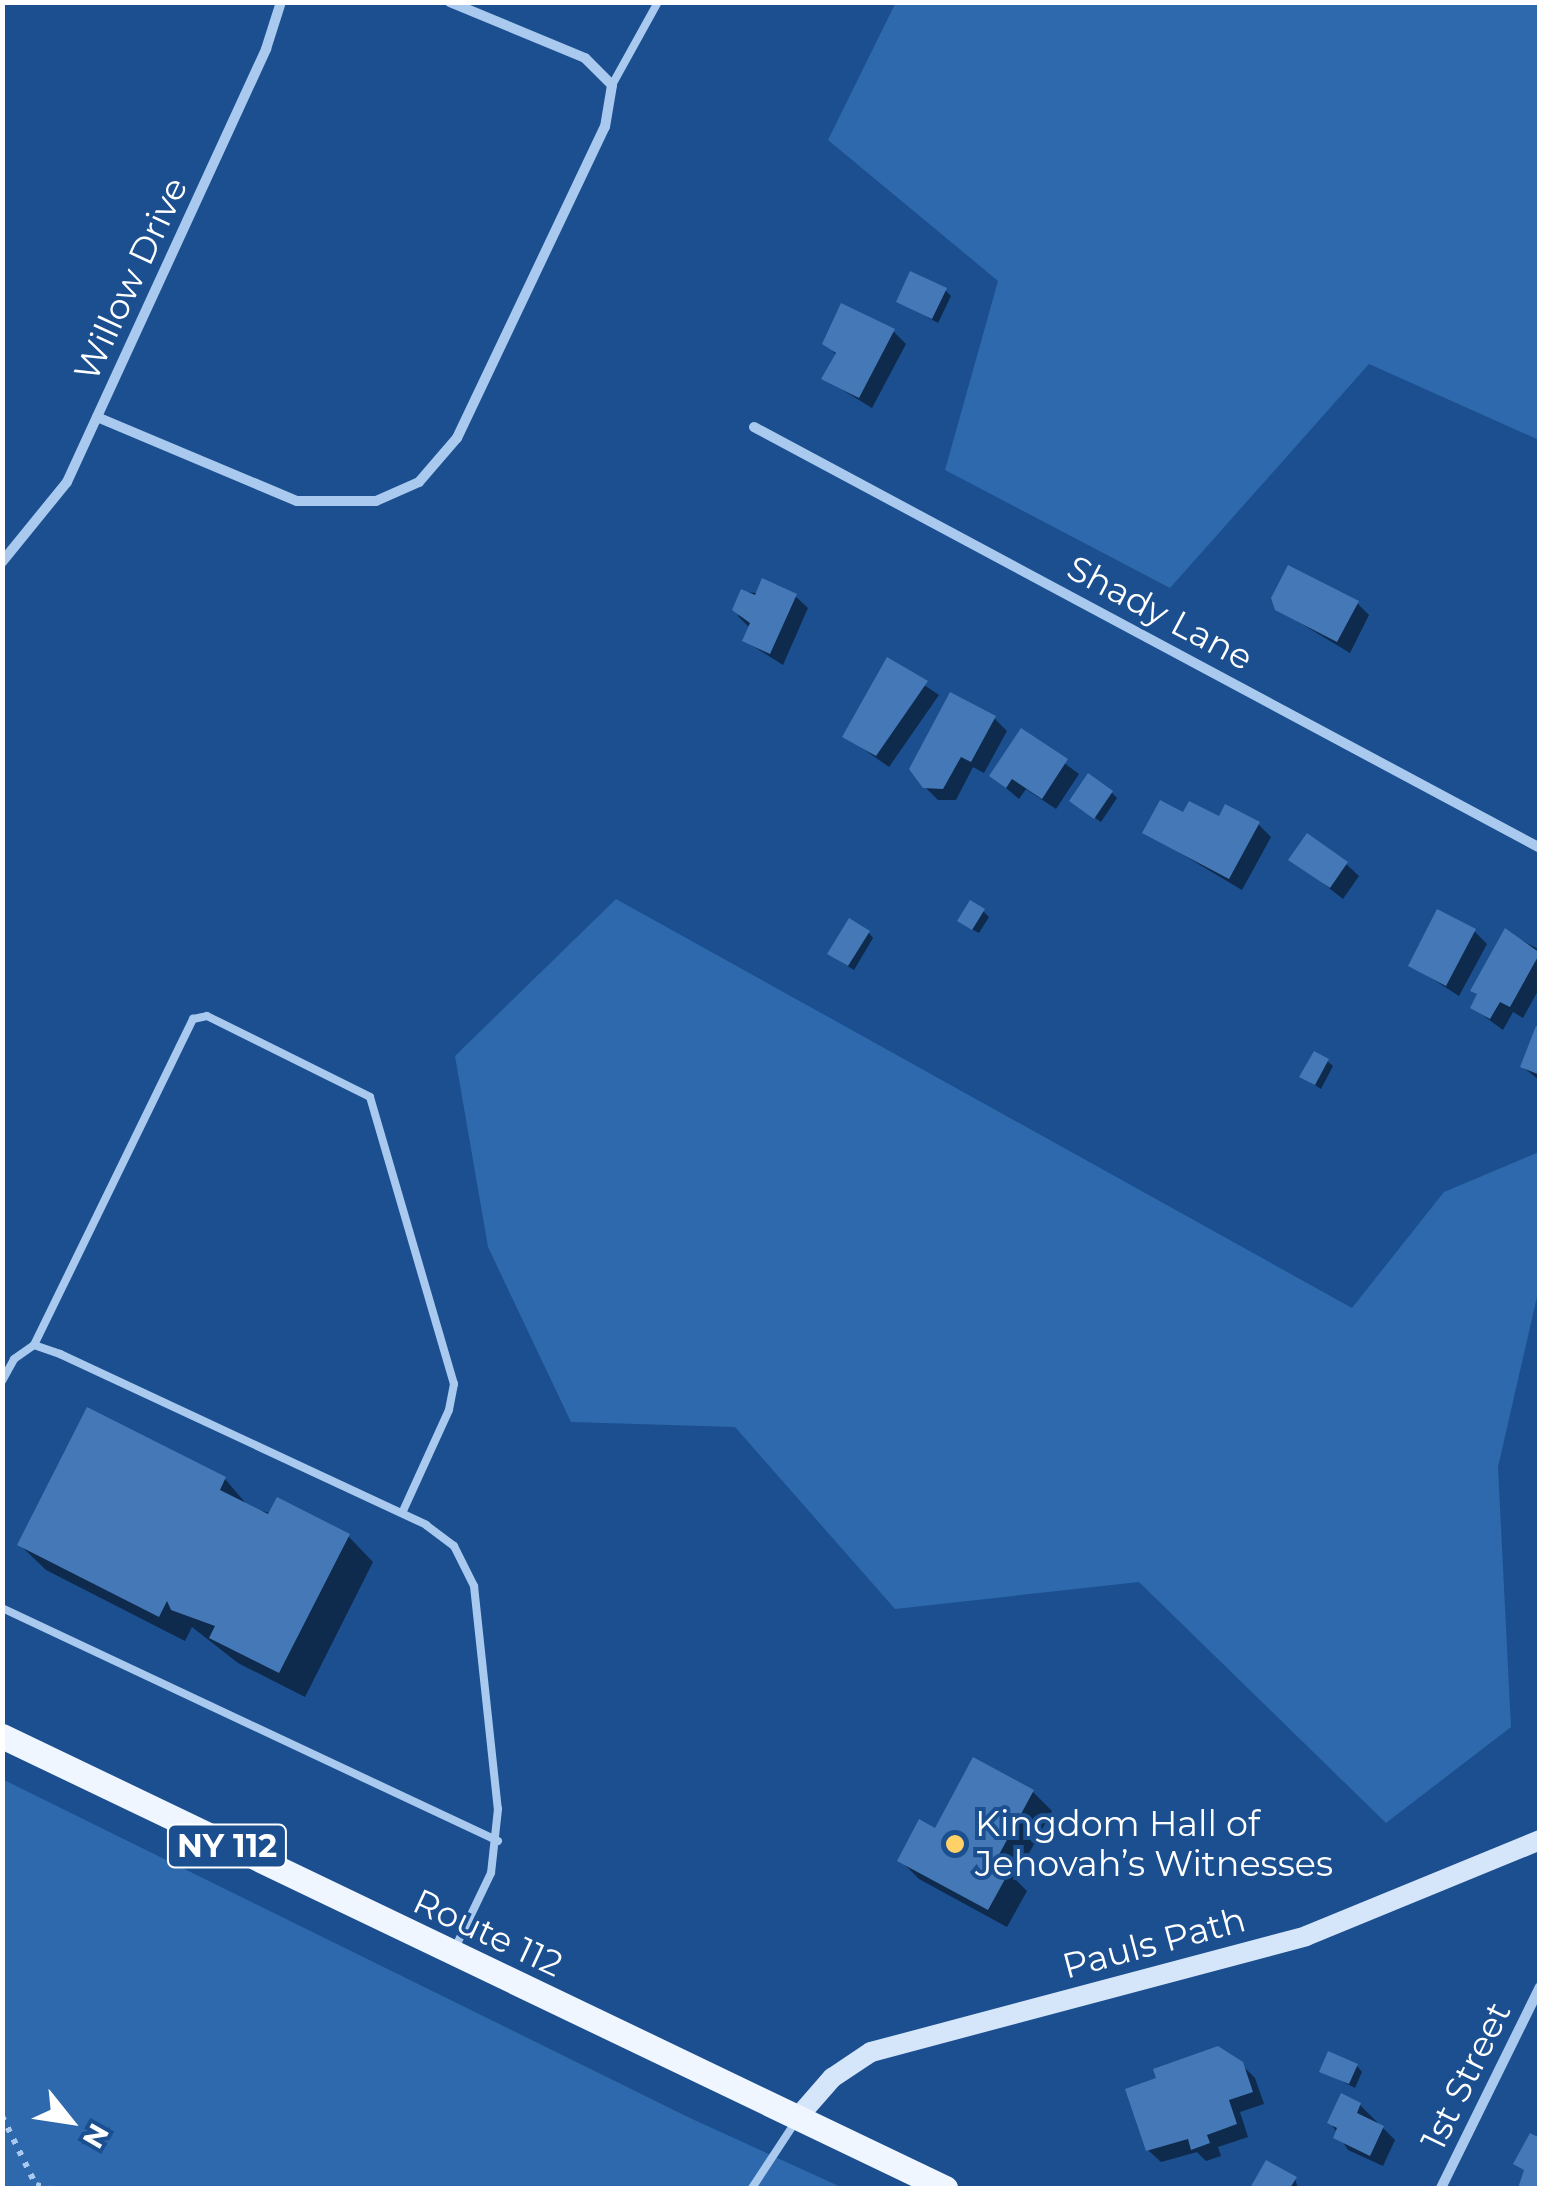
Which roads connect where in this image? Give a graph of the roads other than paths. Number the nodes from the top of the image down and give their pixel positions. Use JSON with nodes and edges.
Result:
{"nodes":[{"id":1,"x":280,"y":2,"type":"edge"},
{"id":2,"x":450,"y":2,"type":"edge"},
{"id":3,"x":658,"y":2,"type":"edge"},
{"id":4,"x":612,"y":85,"type":"junction"},
{"id":5,"x":97,"y":417,"type":"junction"},
{"id":6,"x":754,"y":427,"type":"dead end"},
{"id":7,"x":2,"y":562,"type":"edge"},
{"id":8,"x":1540,"y":848,"type":"edge"},
{"id":9,"x":34,"y":1345,"type":"junction"},
{"id":10,"x":2,"y":1381,"type":"edge"},
{"id":11,"x":402,"y":1514,"type":"junction"},
{"id":12,"x":2,"y":1608,"type":"edge"},
{"id":13,"x":2,"y":1736,"type":"edge"},
{"id":14,"x":1540,"y":1840,"type":"edge"},
{"id":15,"x":498,"y":1841,"type":"junction"},
{"id":16,"x":452,"y":1954,"type":"junction"},
{"id":17,"x":1540,"y":1987,"type":"edge"},
{"id":18,"x":798,"y":2117,"type":"junction"},
{"id":19,"x":752,"y":2188,"type":"edge"},
{"id":20,"x":945,"y":2188,"type":"edge"},
{"id":21,"x":1442,"y":2188,"type":"edge"}],
"edges":[{"from":1,"to":5,"type":"street","name":"Willow Drive"},
{"from":2,"to":4,"type":"street"},
{"from":3,"to":4,"type":"lane"},
{"from":4,"to":5,"type":"street"},
{"from":5,"to":7,"type":"street","name":"Willow Drive"},
{"from":6,"to":8,"type":"street","name":"Shady Lane"},
{"from":9,"to":10,"type":"lane"},
{"from":9,"to":11,"type":"lane"},
{"from":9,"to":11,"type":"lane"},
{"from":11,"to":15,"type":"lane"},
{"from":12,"to":15,"type":"lane"},
{"from":13,"to":16,"type":"main road","name":"Route 112","number":"NY 112"},
{"from":14,"to":18,"type":"street","name":"Pauls Path"},
{"from":15,"to":16,"type":"lane"},
{"from":16,"to":18,"type":"main road","name":"Route 112","number":"NY 112"},
{"from":17,"to":21,"type":"street","name":"1st Street"},
{"from":18,"to":19,"type":"lane"},
{"from":18,"to":20,"type":"main road","name":"Route 112","number":"NY 112"}]}
